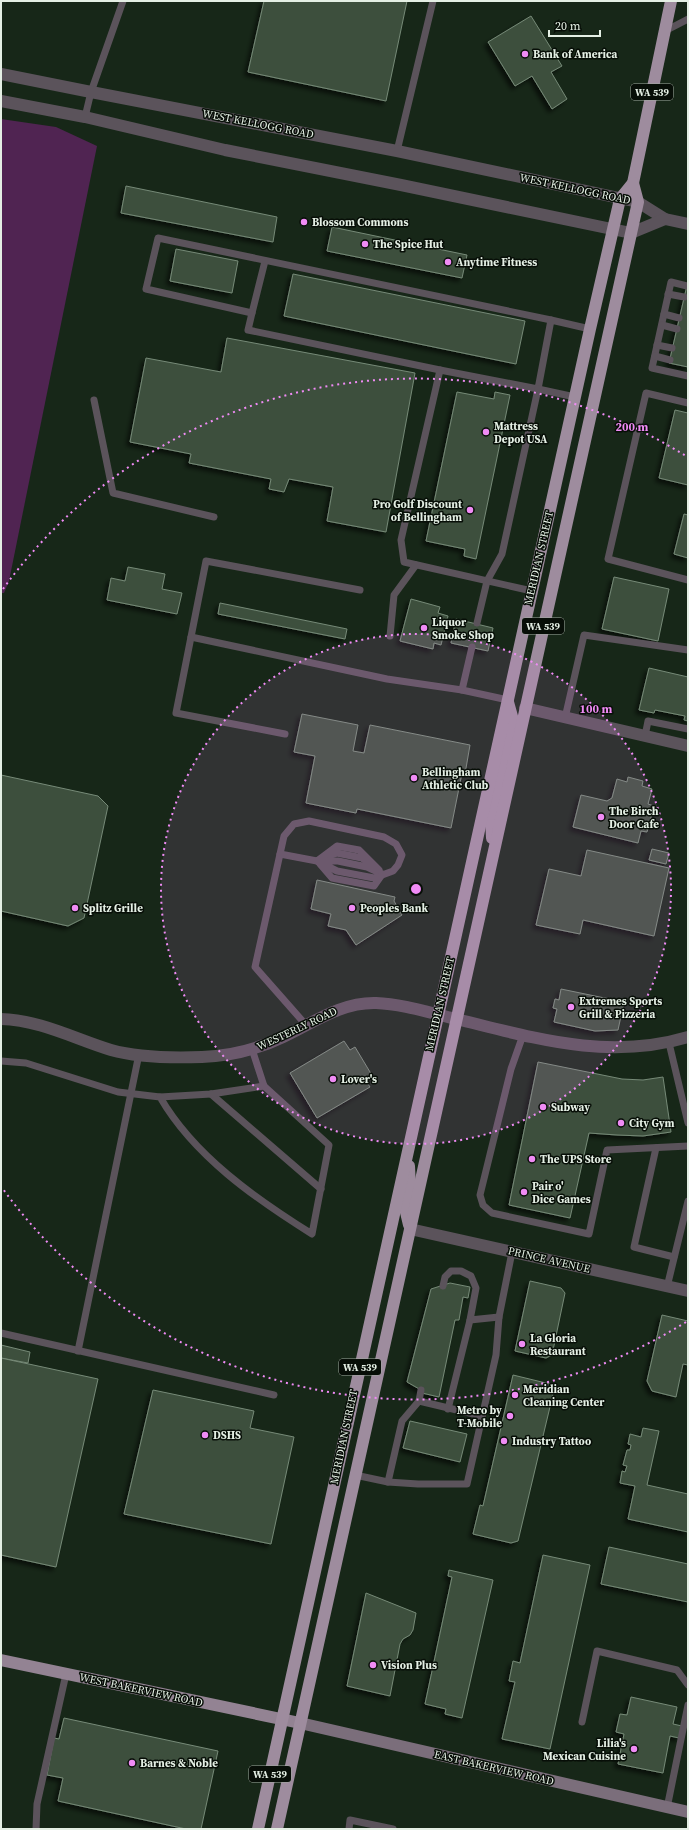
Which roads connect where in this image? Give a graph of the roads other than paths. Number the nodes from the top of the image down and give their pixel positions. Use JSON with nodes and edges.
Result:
{"nodes":[{"id":1,"x":123,"y":1,"type":"edge"},
{"id":2,"x":433,"y":1,"type":"edge"},
{"id":3,"x":672,"y":1,"type":"edge"},
{"id":4,"x":688,"y":19,"type":"edge"},
{"id":5,"x":665,"y":31,"type":"junction"},
{"id":6,"x":1,"y":74,"type":"edge"},
{"id":7,"x":91,"y":92,"type":"junction"},
{"id":8,"x":1,"y":101,"type":"edge"},
{"id":9,"x":85,"y":117,"type":"junction"},
{"id":10,"x":397,"y":151,"type":"junction"},
{"id":11,"x":633,"y":183,"type":"junction"},
{"id":12,"x":620,"y":198,"type":"junction"},
{"id":13,"x":638,"y":202,"type":"junction"},
{"id":14,"x":665,"y":219,"type":"junction"},
{"id":15,"x":688,"y":224,"type":"edge"},
{"id":16,"x":612,"y":229,"type":"junction"},
{"id":17,"x":631,"y":233,"type":"junction"},
{"id":18,"x":265,"y":261,"type":"junction"},
{"id":19,"x":687,"y":286,"type":"dead end"},
{"id":20,"x":668,"y":294,"type":"junction"},
{"id":21,"x":684,"y":297,"type":"dead end"},
{"id":22,"x":252,"y":313,"type":"junction"},
{"id":23,"x":664,"y":314,"type":"junction"},
{"id":24,"x":679,"y":318,"type":"dead end"},
{"id":25,"x":551,"y":320,"type":"junction"},
{"id":26,"x":662,"y":325,"type":"junction"},
{"id":27,"x":590,"y":329,"type":"junction"},
{"id":28,"x":677,"y":329,"type":"dead end"},
{"id":29,"x":657,"y":345,"type":"junction"},
{"id":30,"x":672,"y":348,"type":"dead end"},
{"id":31,"x":655,"y":356,"type":"junction"},
{"id":32,"x":670,"y":360,"type":"dead end"},
{"id":33,"x":440,"y":370,"type":"junction"},
{"id":34,"x":688,"y":376,"type":"edge"},
{"id":35,"x":538,"y":389,"type":"junction"},
{"id":36,"x":575,"y":397,"type":"junction"},
{"id":37,"x":94,"y":400,"type":"dead end"},
{"id":38,"x":688,"y":403,"type":"edge"},
{"id":39,"x":214,"y":517,"type":"dead end"},
{"id":40,"x":416,"y":565,"type":"junction"},
{"id":41,"x":688,"y":580,"type":"edge"},
{"id":42,"x":487,"y":581,"type":"junction"},
{"id":43,"x":360,"y":590,"type":"dead end"},
{"id":44,"x":532,"y":590,"type":"junction"},
{"id":45,"x":477,"y":623,"type":"dead end"},
{"id":46,"x":390,"y":636,"type":"dead end"},
{"id":47,"x":191,"y":638,"type":"junction"},
{"id":48,"x":472,"y":647,"type":"dead end"},
{"id":49,"x":688,"y":650,"type":"edge"},
{"id":50,"x":462,"y":690,"type":"junction"},
{"id":51,"x":508,"y":700,"type":"junction"},
{"id":52,"x":525,"y":708,"type":"junction"},
{"id":53,"x":565,"y":718,"type":"junction"},
{"id":54,"x":688,"y":729,"type":"edge"},
{"id":55,"x":285,"y":734,"type":"dead end"},
{"id":56,"x":645,"y":736,"type":"junction"},
{"id":57,"x":688,"y":746,"type":"edge"},
{"id":58,"x":493,"y":851,"type":"junction"},
{"id":59,"x":280,"y":854,"type":"junction"},
{"id":60,"x":317,"y":861,"type":"junction"},
{"id":61,"x":382,"y":874,"type":"junction"},
{"id":62,"x":438,"y":1015,"type":"junction"},
{"id":63,"x":1,"y":1019,"type":"edge"},
{"id":64,"x":456,"y":1020,"type":"junction"},
{"id":65,"x":306,"y":1026,"type":"junction"},
{"id":66,"x":523,"y":1035,"type":"junction"},
{"id":67,"x":688,"y":1037,"type":"edge"},
{"id":68,"x":669,"y":1043,"type":"junction"},
{"id":69,"x":252,"y":1049,"type":"junction"},
{"id":70,"x":139,"y":1054,"type":"junction"},
{"id":71,"x":1,"y":1061,"type":"edge"},
{"id":72,"x":264,"y":1086,"type":"junction"},
{"id":73,"x":132,"y":1094,"type":"junction"},
{"id":74,"x":211,"y":1094,"type":"junction"},
{"id":75,"x":160,"y":1097,"type":"junction"},
{"id":76,"x":688,"y":1123,"type":"edge"},
{"id":77,"x":688,"y":1146,"type":"edge"},
{"id":78,"x":656,"y":1148,"type":"junction"},
{"id":79,"x":408,"y":1149,"type":"junction"},
{"id":80,"x":321,"y":1190,"type":"junction"},
{"id":81,"x":688,"y":1201,"type":"edge"},
{"id":82,"x":410,"y":1229,"type":"junction"},
{"id":83,"x":512,"y":1252,"type":"junction"},
{"id":84,"x":674,"y":1257,"type":"junction"},
{"id":85,"x":443,"y":1286,"type":"dead end"},
{"id":86,"x":667,"y":1287,"type":"junction"},
{"id":87,"x":688,"y":1291,"type":"edge"},
{"id":88,"x":499,"y":1317,"type":"junction"},
{"id":89,"x":470,"y":1320,"type":"junction"},
{"id":90,"x":1,"y":1333,"type":"edge"},
{"id":91,"x":78,"y":1351,"type":"junction"},
{"id":92,"x":421,"y":1390,"type":"dead end"},
{"id":93,"x":274,"y":1395,"type":"dead end"},
{"id":94,"x":419,"y":1401,"type":"junction"},
{"id":95,"x":448,"y":1409,"type":"junction"},
{"id":96,"x":482,"y":1416,"type":"junction"},
{"id":97,"x":355,"y":1475,"type":"junction"},
{"id":98,"x":388,"y":1482,"type":"junction"},
{"id":99,"x":1,"y":1660,"type":"edge"},
{"id":100,"x":66,"y":1674,"type":"junction"},
{"id":101,"x":688,"y":1685,"type":"edge"},
{"id":102,"x":688,"y":1705,"type":"edge"},
{"id":103,"x":281,"y":1719,"type":"junction"},
{"id":104,"x":582,"y":1722,"type":"dead end"},
{"id":105,"x":300,"y":1724,"type":"junction"},
{"id":106,"x":667,"y":1808,"type":"junction"},
{"id":107,"x":688,"y":1812,"type":"edge"},
{"id":108,"x":36,"y":1829,"type":"edge"},
{"id":109,"x":258,"y":1829,"type":"edge"},
{"id":110,"x":277,"y":1829,"type":"edge"},
{"id":111,"x":348,"y":1829,"type":"edge"},
{"id":112,"x":393,"y":1829,"type":"edge"}],
"edges":[{"from":1,"to":7,"type":"lane"},
{"from":2,"to":10,"type":"lane"},
{"from":3,"to":5,"type":"highway","name":"MERIDIAN STREET","number":"WA 539"},
{"from":4,"to":5,"type":"lane"},
{"from":5,"to":11,"type":"highway","name":"MERIDIAN STREET","number":"WA 539"},
{"from":6,"to":7,"type":"street","name":"WEST KELLOGG ROAD"},
{"from":7,"to":9,"type":"lane"},
{"from":7,"to":10,"type":"street","name":"WEST KELLOGG ROAD"},
{"from":8,"to":9,"type":"street"},
{"from":9,"to":16,"type":"street"},
{"from":10,"to":12,"type":"street","name":"WEST KELLOGG ROAD"},
{"from":11,"to":12,"type":"highway","name":"MERIDIAN STREET","number":"WA 539"},
{"from":11,"to":13,"type":"highway","name":"MERIDIAN STREET","number":"WA 539"},
{"from":12,"to":13,"type":"street","name":"WEST KELLOGG ROAD"},
{"from":12,"to":16,"type":"highway","name":"MERIDIAN STREET","number":"WA 539"},
{"from":13,"to":14,"type":"street","name":"WEST KELLOGG ROAD"},
{"from":13,"to":17,"type":"highway","name":"MERIDIAN STREET","number":"WA 539"},
{"from":14,"to":15,"type":"street"},
{"from":14,"to":17,"type":"street"},
{"from":16,"to":17,"type":"street"},
{"from":16,"to":27,"type":"highway","name":"MERIDIAN STREET","number":"WA 539"},
{"from":17,"to":52,"type":"highway","name":"MERIDIAN STREET","number":"WA 539"},
{"from":18,"to":22,"type":"lane"},
{"from":18,"to":22,"type":"lane"},
{"from":18,"to":25,"type":"lane"},
{"from":19,"to":20,"type":"lane"},
{"from":20,"to":21,"type":"lane"},
{"from":20,"to":23,"type":"lane"},
{"from":22,"to":33,"type":"lane"},
{"from":23,"to":24,"type":"lane"},
{"from":23,"to":26,"type":"lane"},
{"from":25,"to":27,"type":"lane"},
{"from":25,"to":35,"type":"lane"},
{"from":26,"to":28,"type":"lane"},
{"from":26,"to":29,"type":"lane"},
{"from":27,"to":36,"type":"highway","name":"MERIDIAN STREET","number":"WA 539"},
{"from":29,"to":30,"type":"lane"},
{"from":29,"to":31,"type":"lane"},
{"from":31,"to":32,"type":"lane"},
{"from":31,"to":34,"type":"lane"},
{"from":33,"to":35,"type":"lane"},
{"from":33,"to":40,"type":"lane"},
{"from":35,"to":36,"type":"lane"},
{"from":35,"to":42,"type":"lane"},
{"from":36,"to":44,"type":"highway","name":"MERIDIAN STREET","number":"WA 539"},
{"from":37,"to":39,"type":"lane"},
{"from":38,"to":41,"type":"lane"},
{"from":40,"to":42,"type":"lane"},
{"from":40,"to":46,"type":"lane"},
{"from":42,"to":44,"type":"lane"},
{"from":42,"to":45,"type":"lane"},
{"from":43,"to":47,"type":"lane"},
{"from":44,"to":51,"type":"highway","name":"MERIDIAN STREET","number":"WA 539"},
{"from":47,"to":50,"type":"lane"},
{"from":47,"to":55,"type":"lane"},
{"from":48,"to":50,"type":"lane"},
{"from":49,"to":53,"type":"lane"},
{"from":50,"to":51,"type":"lane"},
{"from":51,"to":58,"type":"highway"},
{"from":51,"to":62,"type":"highway","name":"MERIDIAN STREET","number":"WA 539"},
{"from":52,"to":53,"type":"street"},
{"from":52,"to":58,"type":"highway","name":"MERIDIAN STREET","number":"WA 539"},
{"from":53,"to":56,"type":"street"},
{"from":54,"to":56,"type":"lane"},
{"from":56,"to":57,"type":"street"},
{"from":58,"to":64,"type":"highway","name":"MERIDIAN STREET","number":"WA 539"},
{"from":59,"to":60,"type":"lane"},
{"from":59,"to":61,"type":"lane"},
{"from":59,"to":65,"type":"lane"},
{"from":60,"to":61,"type":"lane"},
{"from":60,"to":61,"type":"lane"},
{"from":60,"to":61,"type":"lane"},
{"from":62,"to":64,"type":"street","name":"WESTERLY ROAD"},
{"from":62,"to":65,"type":"street","name":"WESTERLY ROAD"},
{"from":62,"to":79,"type":"highway","name":"MERIDIAN STREET","number":"WA 539"},
{"from":63,"to":70,"type":"street","name":"WESTERLY ROAD"},
{"from":64,"to":66,"type":"street","name":"WESTERLY ROAD"},
{"from":64,"to":82,"type":"highway","name":"MERIDIAN STREET","number":"WA 539"},
{"from":65,"to":69,"type":"street","name":"WESTERLY ROAD"},
{"from":66,"to":68,"type":"street","name":"WESTERLY ROAD"},
{"from":66,"to":78,"type":"lane"},
{"from":67,"to":68,"type":"street","name":"WESTERLY ROAD"},
{"from":68,"to":76,"type":"lane"},
{"from":69,"to":70,"type":"street","name":"WESTERLY ROAD"},
{"from":69,"to":72,"type":"lane"},
{"from":70,"to":73,"type":"lane"},
{"from":71,"to":73,"type":"lane"},
{"from":72,"to":74,"type":"lane"},
{"from":72,"to":80,"type":"lane"},
{"from":73,"to":75,"type":"lane"},
{"from":73,"to":91,"type":"lane"},
{"from":74,"to":75,"type":"lane"},
{"from":74,"to":80,"type":"lane"},
{"from":75,"to":80,"type":"lane"},
{"from":77,"to":78,"type":"lane"},
{"from":78,"to":84,"type":"lane"},
{"from":79,"to":82,"type":"highway"},
{"from":79,"to":103,"type":"highway","name":"MERIDIAN STREET","number":"WA 539"},
{"from":81,"to":84,"type":"lane"},
{"from":82,"to":83,"type":"street","name":"PRINCE AVENUE"},
{"from":82,"to":97,"type":"highway","name":"MERIDIAN STREET","number":"WA 539"},
{"from":83,"to":86,"type":"street","name":"PRINCE AVENUE"},
{"from":83,"to":88,"type":"lane"},
{"from":84,"to":86,"type":"lane"},
{"from":85,"to":89,"type":"lane"},
{"from":86,"to":87,"type":"street","name":"PRINCE AVENUE"},
{"from":88,"to":89,"type":"lane"},
{"from":88,"to":96,"type":"lane"},
{"from":89,"to":95,"type":"lane"},
{"from":90,"to":91,"type":"lane"},
{"from":91,"to":93,"type":"lane"},
{"from":92,"to":94,"type":"lane"},
{"from":94,"to":95,"type":"lane"},
{"from":94,"to":98,"type":"lane"},
{"from":95,"to":96,"type":"lane"},
{"from":96,"to":98,"type":"lane"},
{"from":97,"to":98,"type":"lane"},
{"from":97,"to":105,"type":"highway","name":"MERIDIAN STREET","number":"WA 539"},
{"from":99,"to":100,"type":"main road","name":"WEST BAKERVIEW ROAD"},
{"from":100,"to":103,"type":"main road","name":"WEST BAKERVIEW ROAD"},
{"from":100,"to":108,"type":"lane"},
{"from":101,"to":104,"type":"lane"},
{"from":102,"to":106,"type":"lane"},
{"from":103,"to":105,"type":"main road","name":"WEST BAKERVIEW ROAD"},
{"from":103,"to":109,"type":"highway","name":"MERIDIAN STREET","number":"WA 539"},
{"from":105,"to":106,"type":"main road","name":"EAST BAKERVIEW ROAD"},
{"from":105,"to":110,"type":"highway","name":"MERIDIAN STREET","number":"WA 539"},
{"from":106,"to":107,"type":"main road","name":"EAST BAKERVIEW ROAD"},
{"from":111,"to":112,"type":"lane"}]}
